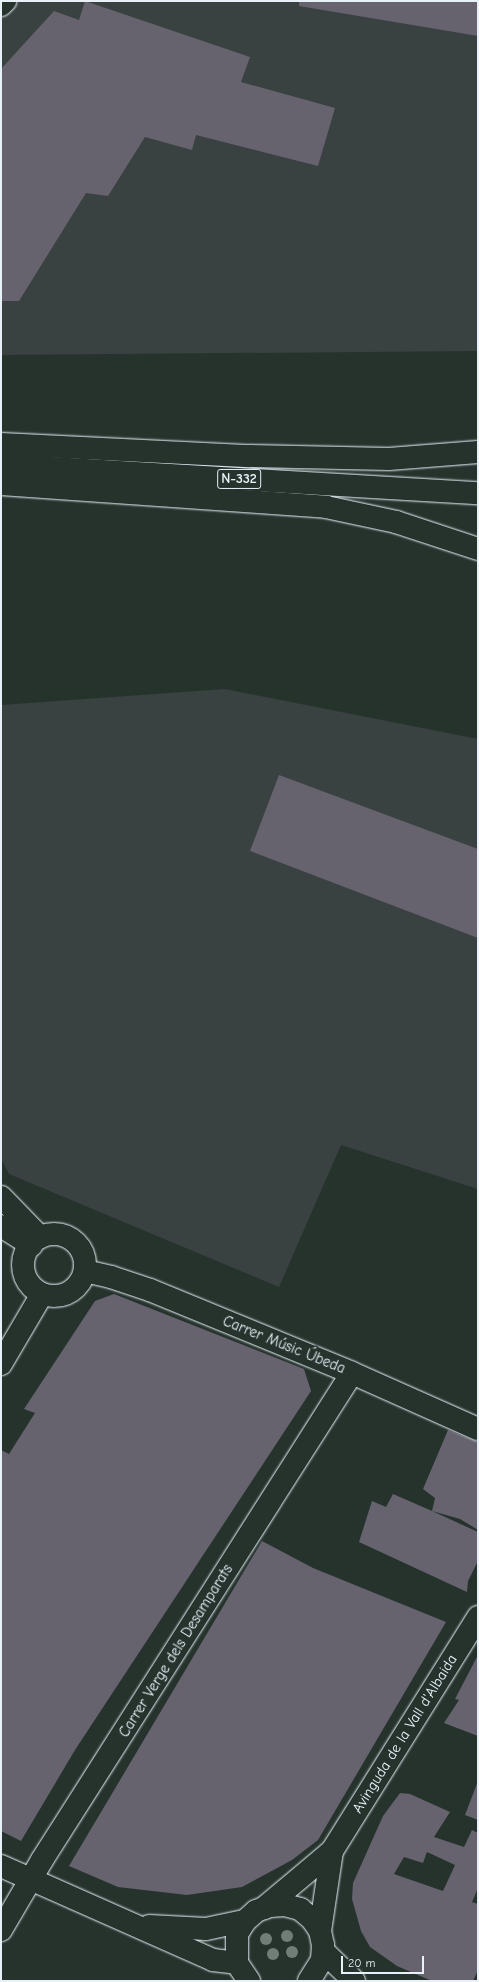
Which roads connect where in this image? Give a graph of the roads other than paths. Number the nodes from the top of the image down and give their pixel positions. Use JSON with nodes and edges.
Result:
{"nodes":[{"id":1,"x":5,"y":1,"type":"edge"},
{"id":2,"x":1,"y":5,"type":"edge"},
{"id":3,"x":1,"y":444,"type":"edge"},
{"id":4,"x":478,"y":452,"type":"edge"},
{"id":5,"x":1,"y":465,"type":"edge"},
{"id":6,"x":1,"y":484,"type":"edge"},
{"id":7,"x":478,"y":493,"type":"edge"},
{"id":8,"x":478,"y":549,"type":"edge"},
{"id":9,"x":1,"y":1197,"type":"edge"},
{"id":10,"x":1,"y":1226,"type":"edge"},
{"id":11,"x":35,"y":1241,"type":"junction"},
{"id":12,"x":85,"y":1271,"type":"junction"},
{"id":13,"x":42,"y":1294,"type":"junction"},
{"id":14,"x":1,"y":1364,"type":"edge"},
{"id":15,"x":352,"y":1373,"type":"junction"},
{"id":16,"x":478,"y":1429,"type":"edge"},
{"id":17,"x":478,"y":1617,"type":"edge"},
{"id":18,"x":332,"y":1851,"type":"junction"},
{"id":19,"x":1,"y":1866,"type":"edge"},
{"id":20,"x":32,"y":1878,"type":"junction"},
{"id":21,"x":264,"y":1908,"type":"junction"},
{"id":22,"x":245,"y":1921,"type":"junction"},
{"id":23,"x":138,"y":1926,"type":"junction"},
{"id":24,"x":1,"y":1930,"type":"edge"},
{"id":25,"x":321,"y":1941,"type":"junction"},
{"id":26,"x":243,"y":1975,"type":"edge"},
{"id":27,"x":309,"y":1981,"type":"edge"},
{"id":28,"x":354,"y":1981,"type":"edge"}],
"edges":[{"from":1,"to":2,"type":"main road"},
{"from":3,"to":4,"type":"main road"},
{"from":5,"to":7,"type":"main road","number":"N-332"},
{"from":6,"to":8,"type":"main road"},
{"from":9,"to":11,"type":"main road"},
{"from":10,"to":11,"type":"main road"},
{"from":11,"to":12,"type":"main road"},
{"from":11,"to":13,"type":"main road"},
{"from":12,"to":13,"type":"main road"},
{"from":12,"to":15,"type":"main road","name":"Carrer Músic Úbeda"},
{"from":13,"to":14,"type":"main road"},
{"from":15,"to":16,"type":"main road","name":"Carrer Músic Úbeda"},
{"from":15,"to":20,"type":"main road","name":"Carrer Verge dels Desamparats"},
{"from":17,"to":18,"type":"main road","name":"Avinguda de la Vall d'Albaida"},
{"from":18,"to":21,"type":"main road","name":"Avinguda de la Vall d'Albaida"},
{"from":18,"to":25,"type":"main road","name":"Avinguda de la Vall d'Albaida"},
{"from":19,"to":20,"type":"main road"},
{"from":20,"to":23,"type":"main road"},
{"from":20,"to":24,"type":"main road","name":"Carrer Verge dels Desamparats"},
{"from":21,"to":22,"type":"main road","name":"Avinguda de la Vall d'Albaida"},
{"from":21,"to":25,"type":"main road"},
{"from":22,"to":23,"type":"main road"},
{"from":22,"to":26,"type":"main road"},
{"from":23,"to":26,"type":"main road"},
{"from":25,"to":27,"type":"main road","name":"Avinguda de la Vall d'Albaida"},
{"from":25,"to":28,"type":"main road"}]}
